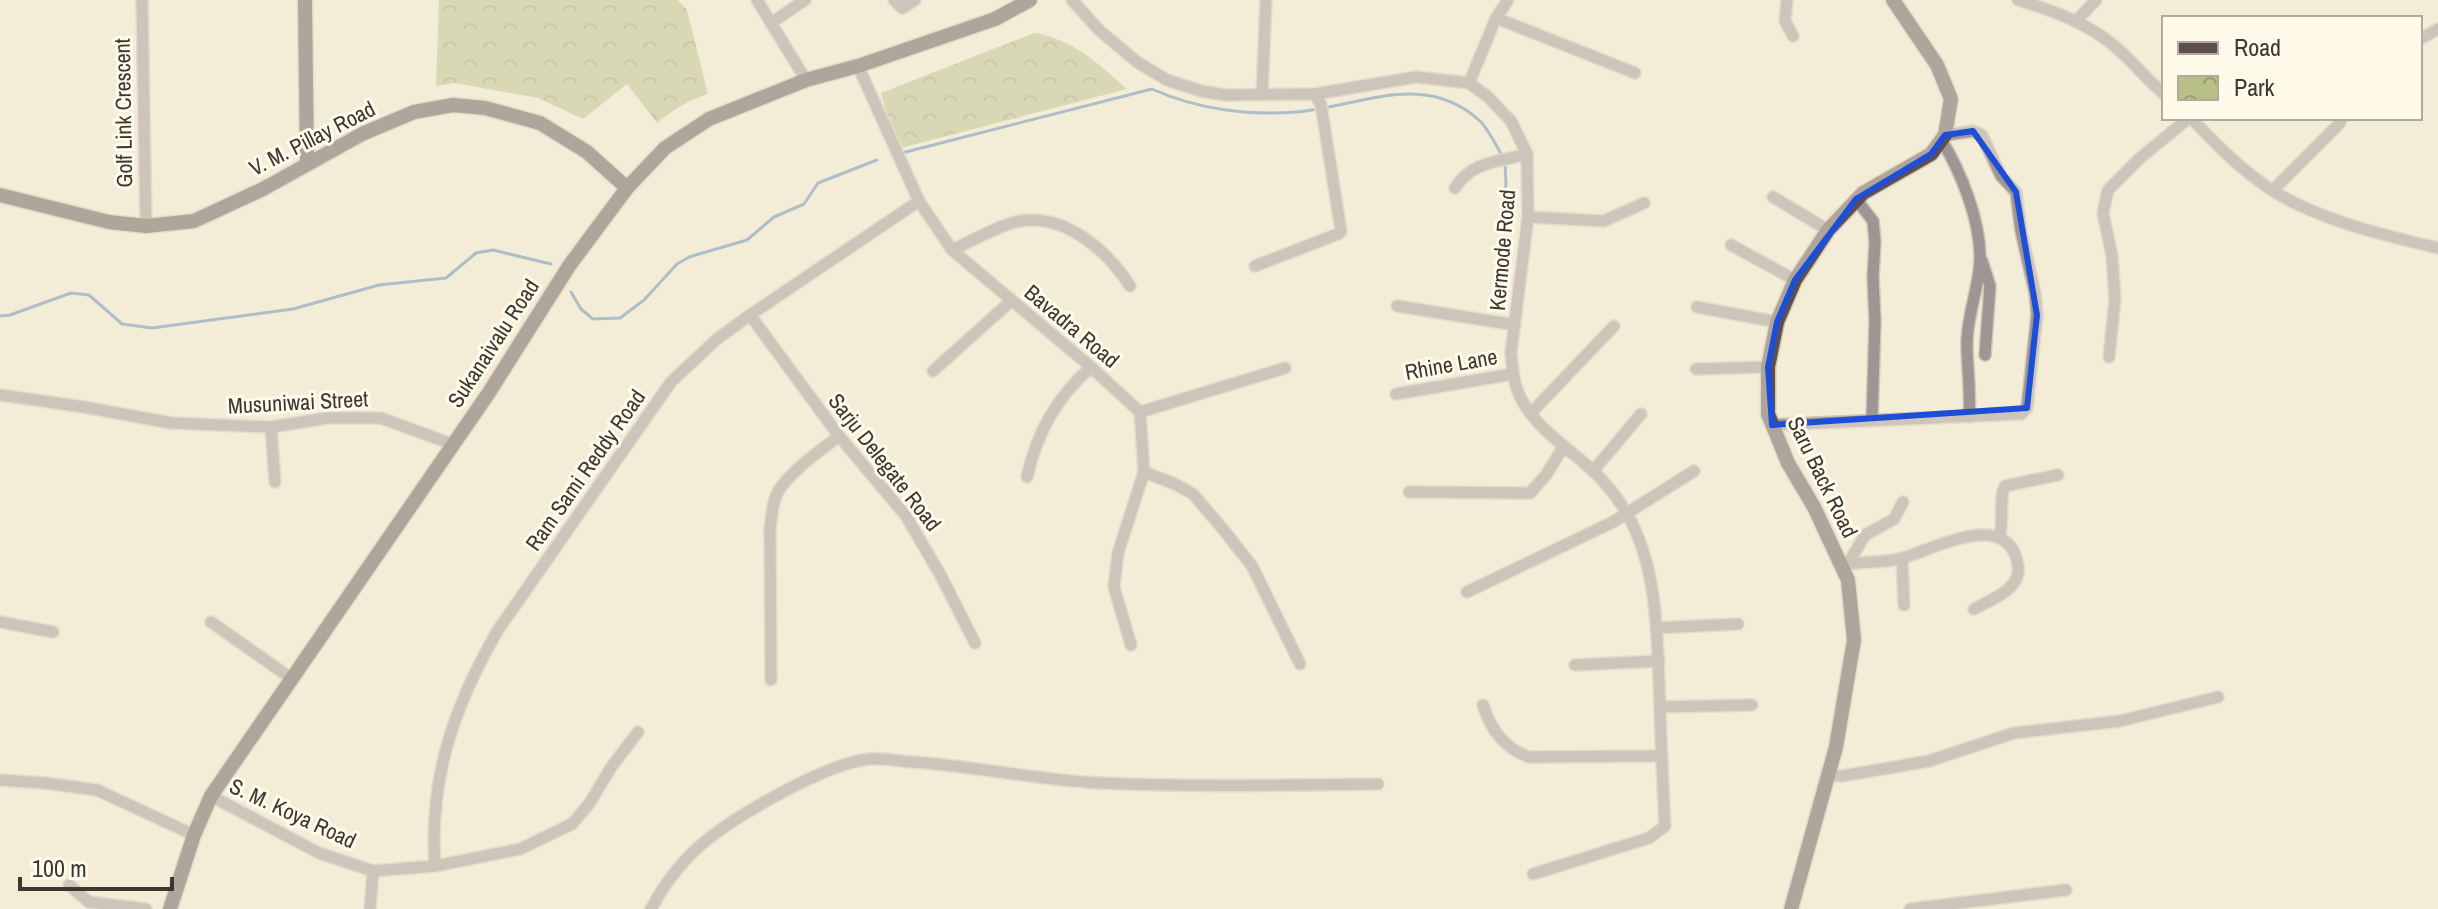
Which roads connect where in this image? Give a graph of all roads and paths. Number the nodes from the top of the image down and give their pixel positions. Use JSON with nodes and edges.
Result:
{"nodes":[{"id":1,"x":142,"y":0,"type":"edge"},
{"id":2,"x":305,"y":0,"type":"edge"},
{"id":3,"x":757,"y":0,"type":"edge"},
{"id":4,"x":805,"y":0,"type":"edge"},
{"id":5,"x":894,"y":0,"type":"edge"},
{"id":6,"x":1030,"y":0,"type":"edge"},
{"id":7,"x":1072,"y":0,"type":"edge"},
{"id":8,"x":1266,"y":0,"type":"edge"},
{"id":9,"x":1508,"y":0,"type":"edge"},
{"id":10,"x":1787,"y":0,"type":"edge"},
{"id":11,"x":1893,"y":0,"type":"edge"},
{"id":12,"x":2018,"y":0,"type":"edge"},
{"id":13,"x":2096,"y":0,"type":"edge"},
{"id":14,"x":911,"y":2,"type":"edge"},
{"id":15,"x":1496,"y":18,"type":"junction"},
{"id":16,"x":2076,"y":21,"type":"junction"},
{"id":17,"x":771,"y":23,"type":"junction"},
{"id":18,"x":1793,"y":36,"type":"dead end"},
{"id":19,"x":858,"y":66,"type":"junction"},
{"id":20,"x":1635,"y":73,"type":"dead end"},
{"id":21,"x":806,"y":80,"type":"junction"},
{"id":22,"x":1469,"y":83,"type":"junction"},
{"id":23,"x":2162,"y":92,"type":"edge"},
{"id":24,"x":1262,"y":94,"type":"junction"},
{"id":25,"x":1319,"y":105,"type":"junction"},
{"id":26,"x":2188,"y":120,"type":"edge"},
{"id":27,"x":2192,"y":120,"type":"edge"},
{"id":28,"x":2341,"y":120,"type":"edge"},
{"id":29,"x":1944,"y":138,"type":"junction"},
{"id":30,"x":1527,"y":154,"type":"junction"},
{"id":31,"x":307,"y":164,"type":"junction"},
{"id":32,"x":627,"y":188,"type":"junction"},
{"id":33,"x":1455,"y":188,"type":"dead end"},
{"id":34,"x":2273,"y":190,"type":"junction"},
{"id":35,"x":0,"y":195,"type":"edge"},
{"id":36,"x":1773,"y":197,"type":"dead end"},
{"id":37,"x":1856,"y":199,"type":"junction"},
{"id":38,"x":919,"y":201,"type":"junction"},
{"id":39,"x":1644,"y":203,"type":"dead end"},
{"id":40,"x":1528,"y":217,"type":"junction"},
{"id":41,"x":146,"y":226,"type":"junction"},
{"id":42,"x":1828,"y":230,"type":"junction"},
{"id":43,"x":1731,"y":245,"type":"dead end"},
{"id":44,"x":2438,"y":248,"type":"edge"},
{"id":45,"x":952,"y":250,"type":"junction"},
{"id":46,"x":1980,"y":257,"type":"junction"},
{"id":47,"x":1255,"y":266,"type":"dead end"},
{"id":48,"x":1795,"y":280,"type":"junction"},
{"id":49,"x":1130,"y":286,"type":"dead end"},
{"id":50,"x":1011,"y":301,"type":"junction"},
{"id":51,"x":1397,"y":306,"type":"dead end"},
{"id":52,"x":1697,"y":307,"type":"dead end"},
{"id":53,"x":750,"y":315,"type":"junction"},
{"id":54,"x":1777,"y":322,"type":"junction"},
{"id":55,"x":1515,"y":325,"type":"junction"},
{"id":56,"x":1614,"y":326,"type":"dead end"},
{"id":57,"x":1985,"y":355,"type":"dead end"},
{"id":58,"x":2109,"y":357,"type":"dead end"},
{"id":59,"x":1091,"y":367,"type":"junction"},
{"id":60,"x":1768,"y":367,"type":"junction"},
{"id":61,"x":1285,"y":368,"type":"dead end"},
{"id":62,"x":1696,"y":369,"type":"dead end"},
{"id":63,"x":933,"y":371,"type":"dead end"},
{"id":64,"x":1513,"y":374,"type":"junction"},
{"id":65,"x":1396,"y":394,"type":"dead end"},
{"id":66,"x":0,"y":395,"type":"edge"},
{"id":67,"x":1140,"y":412,"type":"junction"},
{"id":68,"x":1531,"y":413,"type":"junction"},
{"id":69,"x":1641,"y":414,"type":"dead end"},
{"id":70,"x":1969,"y":417,"type":"junction"},
{"id":71,"x":1872,"y":420,"type":"junction"},
{"id":72,"x":1772,"y":425,"type":"junction"},
{"id":73,"x":271,"y":427,"type":"junction"},
{"id":74,"x":839,"y":436,"type":"junction"},
{"id":75,"x":452,"y":444,"type":"junction"},
{"id":76,"x":1564,"y":446,"type":"junction"},
{"id":77,"x":1593,"y":471,"type":"junction"},
{"id":78,"x":1694,"y":471,"type":"dead end"},
{"id":79,"x":1144,"y":472,"type":"junction"},
{"id":80,"x":2058,"y":475,"type":"dead end"},
{"id":81,"x":1027,"y":477,"type":"dead end"},
{"id":82,"x":275,"y":482,"type":"dead end"},
{"id":83,"x":1409,"y":492,"type":"dead end"},
{"id":84,"x":1903,"y":502,"type":"dead end"},
{"id":85,"x":1626,"y":512,"type":"junction"},
{"id":86,"x":1999,"y":537,"type":"junction"},
{"id":87,"x":1902,"y":558,"type":"junction"},
{"id":88,"x":1845,"y":565,"type":"junction"},
{"id":89,"x":1467,"y":592,"type":"dead end"},
{"id":90,"x":1904,"y":605,"type":"dead end"},
{"id":91,"x":1974,"y":609,"type":"dead end"},
{"id":92,"x":0,"y":622,"type":"edge"},
{"id":93,"x":211,"y":622,"type":"dead end"},
{"id":94,"x":1738,"y":624,"type":"dead end"},
{"id":95,"x":1656,"y":628,"type":"junction"},
{"id":96,"x":53,"y":632,"type":"dead end"},
{"id":97,"x":975,"y":643,"type":"dead end"},
{"id":98,"x":1131,"y":645,"type":"dead end"},
{"id":99,"x":1659,"y":661,"type":"junction"},
{"id":100,"x":1300,"y":664,"type":"dead end"},
{"id":101,"x":1575,"y":665,"type":"dead end"},
{"id":102,"x":292,"y":679,"type":"junction"},
{"id":103,"x":771,"y":680,"type":"dead end"},
{"id":104,"x":2218,"y":697,"type":"dead end"},
{"id":105,"x":1483,"y":705,"type":"dead end"},
{"id":106,"x":1752,"y":705,"type":"dead end"},
{"id":107,"x":1660,"y":707,"type":"junction"},
{"id":108,"x":638,"y":732,"type":"dead end"},
{"id":109,"x":1662,"y":756,"type":"junction"},
{"id":110,"x":1829,"y":775,"type":"junction"},
{"id":111,"x":0,"y":780,"type":"edge"},
{"id":112,"x":1378,"y":784,"type":"dead end"},
{"id":113,"x":211,"y":796,"type":"junction"},
{"id":114,"x":194,"y":835,"type":"junction"},
{"id":115,"x":435,"y":866,"type":"junction"},
{"id":116,"x":373,"y":871,"type":"junction"},
{"id":117,"x":1533,"y":874,"type":"dead end"},
{"id":118,"x":69,"y":885,"type":"dead end"},
{"id":119,"x":2066,"y":890,"type":"dead end"},
{"id":120,"x":146,"y":909,"type":"edge"},
{"id":121,"x":170,"y":909,"type":"edge"},
{"id":122,"x":370,"y":909,"type":"edge"},
{"id":123,"x":651,"y":909,"type":"edge"},
{"id":124,"x":1791,"y":909,"type":"edge"},
{"id":125,"x":1910,"y":909,"type":"edge"}],
"edges":[{"from":1,"to":41,"type":"street","name":"Golf Link Crescent"},
{"from":2,"to":31,"type":"main road"},
{"from":3,"to":17,"type":"street"},
{"from":4,"to":17,"type":"street"},
{"from":5,"to":14,"type":"street"},
{"from":6,"to":19,"type":"main road","name":"Sukanaivalu Road"},
{"from":7,"to":24,"type":"street"},
{"from":8,"to":24,"type":"street"},
{"from":9,"to":15,"type":"street"},
{"from":10,"to":18,"type":"street"},
{"from":11,"to":29,"type":"main road"},
{"from":12,"to":16,"type":"street"},
{"from":13,"to":16,"type":"street"},
{"from":15,"to":20,"type":"street"},
{"from":15,"to":22,"type":"street"},
{"from":16,"to":23,"type":"street"},
{"from":17,"to":21,"type":"street"},
{"from":19,"to":21,"type":"main road","name":"Sukanaivalu Road"},
{"from":19,"to":38,"type":"street","name":"Bavadra Road"},
{"from":21,"to":32,"type":"main road","name":"Sukanaivalu Road"},
{"from":22,"to":25,"type":"street"},
{"from":22,"to":30,"type":"street","name":"Kermode Road"},
{"from":24,"to":25,"type":"street"},
{"from":25,"to":47,"type":"street"},
{"from":26,"to":58,"type":"street"},
{"from":27,"to":34,"type":"street"},
{"from":28,"to":34,"type":"street"},
{"from":29,"to":37,"type":"main road","name":"Saru Back Road"},
{"from":29,"to":46,"type":"street"},
{"from":29,"to":70,"type":"street"},
{"from":30,"to":33,"type":"street"},
{"from":30,"to":40,"type":"street","name":"Kermode Road"},
{"from":31,"to":32,"type":"main road","name":"V. M. Pillay Road"},
{"from":31,"to":41,"type":"main road","name":"V. M. Pillay Road"},
{"from":32,"to":75,"type":"main road","name":"Sukanaivalu Road"},
{"from":34,"to":44,"type":"street"},
{"from":35,"to":41,"type":"main road","name":"V. M. Pillay Road"},
{"from":36,"to":42,"type":"street"},
{"from":37,"to":42,"type":"main road","name":"Saru Back Road"},
{"from":37,"to":71,"type":"street"},
{"from":38,"to":45,"type":"street","name":"Bavadra Road"},
{"from":38,"to":53,"type":"street","name":"Ram Sami Reddy Road"},
{"from":39,"to":40,"type":"street"},
{"from":40,"to":55,"type":"street","name":"Kermode Road"},
{"from":42,"to":48,"type":"main road","name":"Saru Back Road"},
{"from":43,"to":48,"type":"street"},
{"from":45,"to":49,"type":"street"},
{"from":45,"to":50,"type":"street","name":"Bavadra Road"},
{"from":46,"to":57,"type":"street"},
{"from":46,"to":70,"type":"street"},
{"from":48,"to":54,"type":"main road","name":"Saru Back Road"},
{"from":50,"to":59,"type":"street","name":"Bavadra Road"},
{"from":50,"to":63,"type":"street"},
{"from":51,"to":55,"type":"street"},
{"from":52,"to":54,"type":"street"},
{"from":53,"to":74,"type":"street","name":"Sarju Delegate Road"},
{"from":53,"to":115,"type":"street","name":"Ram Sami Reddy Road"},
{"from":54,"to":60,"type":"main road","name":"Saru Back Road"},
{"from":55,"to":64,"type":"street","name":"Kermode Road"},
{"from":56,"to":68,"type":"street"},
{"from":59,"to":67,"type":"street","name":"Bavadra Road"},
{"from":59,"to":81,"type":"street"},
{"from":60,"to":62,"type":"street"},
{"from":60,"to":72,"type":"main road","name":"Saru Back Road"},
{"from":61,"to":67,"type":"street"},
{"from":64,"to":65,"type":"street","name":"Rhine Lane"},
{"from":64,"to":68,"type":"street","name":"Kermode Road"},
{"from":66,"to":73,"type":"street","name":"Musuniwai Street"},
{"from":67,"to":79,"type":"street"},
{"from":68,"to":76,"type":"street","name":"Kermode Road"},
{"from":69,"to":77,"type":"street"},
{"from":70,"to":71,"type":"street"},
{"from":71,"to":72,"type":"street"},
{"from":72,"to":88,"type":"main road","name":"Saru Back Road"},
{"from":73,"to":75,"type":"street","name":"Musuniwai Street"},
{"from":73,"to":82,"type":"street"},
{"from":74,"to":97,"type":"street","name":"Sarju Delegate Road"},
{"from":74,"to":103,"type":"street"},
{"from":75,"to":102,"type":"main road","name":"Sukanaivalu Road"},
{"from":76,"to":77,"type":"street","name":"Kermode Road"},
{"from":76,"to":83,"type":"street"},
{"from":77,"to":85,"type":"street","name":"Kermode Road"},
{"from":78,"to":85,"type":"street"},
{"from":79,"to":98,"type":"street"},
{"from":79,"to":100,"type":"street"},
{"from":80,"to":86,"type":"street"},
{"from":84,"to":88,"type":"street"},
{"from":85,"to":89,"type":"street"},
{"from":85,"to":95,"type":"street","name":"Kermode Road"},
{"from":86,"to":87,"type":"street"},
{"from":86,"to":91,"type":"street"},
{"from":87,"to":88,"type":"street"},
{"from":87,"to":90,"type":"street"},
{"from":88,"to":110,"type":"main road","name":"Saru Back Road"},
{"from":92,"to":96,"type":"street"},
{"from":93,"to":102,"type":"street"},
{"from":94,"to":95,"type":"street"},
{"from":95,"to":99,"type":"street","name":"Kermode Road"},
{"from":99,"to":101,"type":"street"},
{"from":99,"to":107,"type":"street","name":"Kermode Road"},
{"from":102,"to":113,"type":"main road","name":"Sukanaivalu Road"},
{"from":104,"to":110,"type":"street"},
{"from":105,"to":109,"type":"street"},
{"from":106,"to":107,"type":"street"},
{"from":107,"to":109,"type":"street","name":"Kermode Road"},
{"from":108,"to":115,"type":"street","name":"S. M. Koya Road"},
{"from":109,"to":117,"type":"street","name":"Kermode Road"},
{"from":110,"to":124,"type":"main road","name":"Saru Back Road"},
{"from":111,"to":114,"type":"street"},
{"from":112,"to":123,"type":"street"},
{"from":113,"to":114,"type":"main road","name":"Sukanaivalu Road"},
{"from":113,"to":116,"type":"street","name":"S. M. Koya Road"},
{"from":114,"to":121,"type":"main road","name":"Sukanaivalu Road"},
{"from":115,"to":116,"type":"street","name":"S. M. Koya Road"},
{"from":116,"to":122,"type":"street"},
{"from":118,"to":120,"type":"street"},
{"from":119,"to":125,"type":"street"}]}
